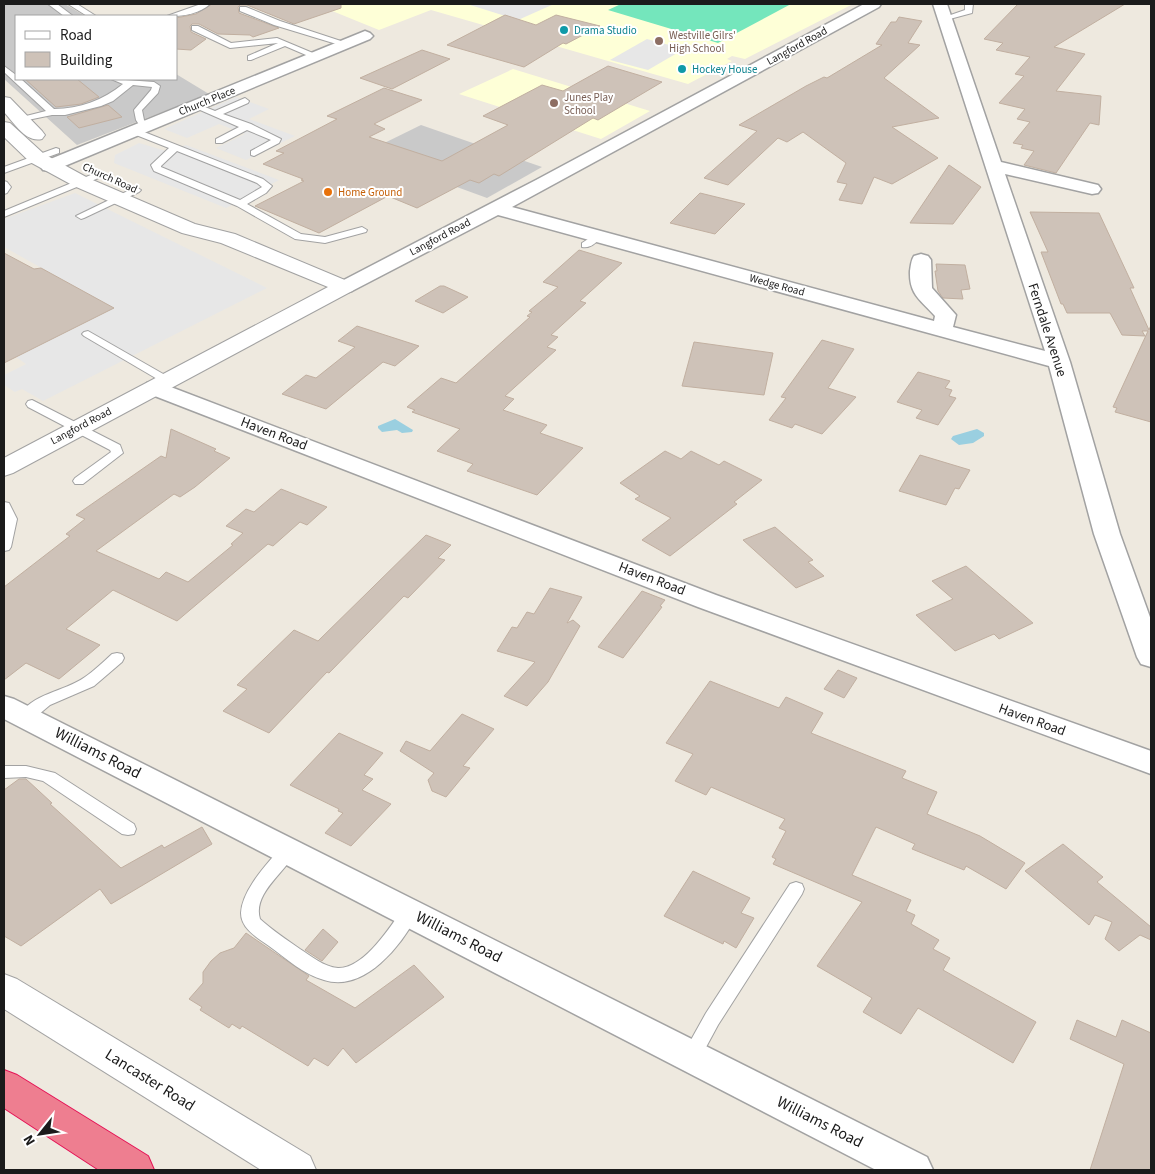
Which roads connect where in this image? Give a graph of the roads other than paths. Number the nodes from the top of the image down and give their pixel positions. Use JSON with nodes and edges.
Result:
{"nodes":[{"id":1,"x":52,"y":4,"type":"edge"},
{"id":2,"x":72,"y":4,"type":"edge"},
{"id":3,"x":206,"y":4,"type":"edge"},
{"id":4,"x":874,"y":4,"type":"edge"},
{"id":5,"x":969,"y":4,"type":"edge"},
{"id":6,"x":242,"y":9,"type":"dead end"},
{"id":7,"x":943,"y":11,"type":"edge"},
{"id":8,"x":68,"y":15,"type":"edge"},
{"id":9,"x":90,"y":15,"type":"edge"},
{"id":10,"x":174,"y":15,"type":"edge"},
{"id":11,"x":194,"y":28,"type":"dead end"},
{"id":12,"x":365,"y":36,"type":"dead end"},
{"id":13,"x":286,"y":43,"type":"junction"},
{"id":14,"x":346,"y":44,"type":"junction"},
{"id":15,"x":316,"y":56,"type":"junction"},
{"id":16,"x":251,"y":58,"type":"dead end"},
{"id":17,"x":4,"y":68,"type":"edge"},
{"id":18,"x":15,"y":78,"type":"edge"},
{"id":19,"x":17,"y":80,"type":"edge"},
{"id":20,"x":119,"y":80,"type":"edge"},
{"id":21,"x":130,"y":83,"type":"junction"},
{"id":22,"x":246,"y":101,"type":"dead end"},
{"id":23,"x":4,"y":102,"type":"edge"},
{"id":24,"x":196,"y":106,"type":"junction"},
{"id":25,"x":52,"y":112,"type":"junction"},
{"id":26,"x":216,"y":114,"type":"junction"},
{"id":27,"x":8,"y":125,"type":"edge"},
{"id":28,"x":248,"y":126,"type":"junction"},
{"id":29,"x":139,"y":129,"type":"junction"},
{"id":30,"x":218,"y":140,"type":"dead end"},
{"id":31,"x":174,"y":148,"type":"junction"},
{"id":32,"x":254,"y":153,"type":"dead end"},
{"id":33,"x":52,"y":158,"type":"junction"},
{"id":34,"x":994,"y":166,"type":"junction"},
{"id":35,"x":4,"y":170,"type":"edge"},
{"id":36,"x":98,"y":174,"type":"junction"},
{"id":37,"x":81,"y":182,"type":"junction"},
{"id":38,"x":4,"y":184,"type":"edge"},
{"id":39,"x":1092,"y":189,"type":"dead end"},
{"id":40,"x":136,"y":190,"type":"junction"},
{"id":41,"x":4,"y":191,"type":"edge"},
{"id":42,"x":118,"y":199,"type":"junction"},
{"id":43,"x":240,"y":204,"type":"junction"},
{"id":44,"x":495,"y":208,"type":"junction"},
{"id":45,"x":4,"y":214,"type":"edge"},
{"id":46,"x":81,"y":216,"type":"dead end"},
{"id":47,"x":362,"y":230,"type":"dead end"},
{"id":48,"x":228,"y":238,"type":"junction"},
{"id":49,"x":921,"y":260,"type":"dead end"},
{"id":50,"x":345,"y":287,"type":"junction"},
{"id":51,"x":942,"y":330,"type":"junction"},
{"id":52,"x":92,"y":337,"type":"dead end"},
{"id":53,"x":1058,"y":362,"type":"junction"},
{"id":54,"x":161,"y":385,"type":"junction"},
{"id":55,"x":32,"y":404,"type":"dead end"},
{"id":56,"x":77,"y":428,"type":"junction"},
{"id":57,"x":4,"y":468,"type":"edge"},
{"id":58,"x":79,"y":481,"type":"dead end"},
{"id":59,"x":4,"y":506,"type":"edge"},
{"id":60,"x":4,"y":547,"type":"edge"},
{"id":61,"x":1151,"y":657,"type":"edge"},
{"id":62,"x":117,"y":658,"type":"dead end"},
{"id":63,"x":15,"y":711,"type":"edge"},
{"id":64,"x":1151,"y":763,"type":"edge"},
{"id":65,"x":4,"y":772,"type":"edge"},
{"id":66,"x":128,"y":829,"type":"dead end"},
{"id":67,"x":289,"y":850,"type":"junction"},
{"id":68,"x":796,"y":889,"type":"dead end"},
{"id":69,"x":410,"y":912,"type":"junction"},
{"id":70,"x":4,"y":990,"type":"edge"},
{"id":71,"x":691,"y":1056,"type":"junction"},
{"id":72,"x":4,"y":1087,"type":"edge"},
{"id":73,"x":134,"y":1170,"type":"edge"},
{"id":74,"x":296,"y":1170,"type":"edge"},
{"id":75,"x":914,"y":1170,"type":"edge"}],
"edges":[{"from":1,"to":8,"type":"lane"},
{"from":2,"to":9,"type":"lane"},
{"from":3,"to":10,"type":"lane"},
{"from":4,"to":44,"type":"street","name":"Langford Road"},
{"from":5,"to":7,"type":"lane"},
{"from":6,"to":14,"type":"lane"},
{"from":7,"to":34,"type":"street","name":"Ferndale Avenue"},
{"from":11,"to":13,"type":"lane"},
{"from":12,"to":14,"type":"street","name":"Church Place"},
{"from":13,"to":15,"type":"lane"},
{"from":13,"to":16,"type":"lane"},
{"from":14,"to":15,"type":"street","name":"Church Place"},
{"from":15,"to":24,"type":"street","name":"Church Place"},
{"from":17,"to":18,"type":"lane"},
{"from":19,"to":25,"type":"lane"},
{"from":20,"to":21,"type":"lane"},
{"from":21,"to":25,"type":"lane"},
{"from":21,"to":29,"type":"lane"},
{"from":22,"to":26,"type":"lane"},
{"from":23,"to":27,"type":"street","name":"Church Road"},
{"from":24,"to":26,"type":"lane"},
{"from":24,"to":29,"type":"street","name":"Church Place"},
{"from":25,"to":27,"type":"lane"},
{"from":26,"to":28,"type":"lane"},
{"from":27,"to":33,"type":"street","name":"Church Road"},
{"from":28,"to":30,"type":"lane"},
{"from":28,"to":32,"type":"lane"},
{"from":29,"to":31,"type":"lane"},
{"from":29,"to":33,"type":"street","name":"Church Place"},
{"from":31,"to":43,"type":"lane"},
{"from":31,"to":43,"type":"lane"},
{"from":33,"to":35,"type":"lane"},
{"from":33,"to":36,"type":"street","name":"Church Road"},
{"from":33,"to":37,"type":"street","name":"Church Road"},
{"from":34,"to":39,"type":"street"},
{"from":34,"to":53,"type":"street","name":"Ferndale Avenue"},
{"from":36,"to":37,"type":"lane"},
{"from":36,"to":40,"type":"street","name":"Church Road"},
{"from":37,"to":42,"type":"street","name":"Church Road"},
{"from":37,"to":45,"type":"lane"},
{"from":38,"to":41,"type":"lane"},
{"from":40,"to":42,"type":"lane"},
{"from":40,"to":48,"type":"street","name":"Church Road"},
{"from":42,"to":46,"type":"lane"},
{"from":42,"to":48,"type":"street","name":"Church Road"},
{"from":43,"to":47,"type":"lane"},
{"from":44,"to":50,"type":"street","name":"Langford Road"},
{"from":44,"to":51,"type":"street","name":"Wedge Road"},
{"from":48,"to":50,"type":"street","name":"Church Road"},
{"from":49,"to":51,"type":"street"},
{"from":50,"to":54,"type":"street","name":"Langford Road"},
{"from":51,"to":53,"type":"street","name":"Wedge Road"},
{"from":52,"to":54,"type":"lane"},
{"from":53,"to":61,"type":"street","name":"Ferndale Avenue"},
{"from":54,"to":56,"type":"street","name":"Langford Road"},
{"from":54,"to":64,"type":"street","name":"Haven Road"},
{"from":55,"to":56,"type":"lane"},
{"from":56,"to":57,"type":"street","name":"Langford Road"},
{"from":56,"to":58,"type":"lane"},
{"from":59,"to":60,"type":"lane"},
{"from":62,"to":63,"type":"lane"},
{"from":63,"to":67,"type":"street","name":"Williams Road"},
{"from":65,"to":66,"type":"lane"},
{"from":67,"to":69,"type":"street","name":"Williams Road"},
{"from":67,"to":69,"type":"lane"},
{"from":68,"to":71,"type":"lane"},
{"from":69,"to":71,"type":"street","name":"Williams Road"},
{"from":70,"to":74,"type":"street","name":"Lancaster Road"},
{"from":71,"to":75,"type":"street","name":"Williams Road"},
{"from":72,"to":73,"type":"highway"}]}
